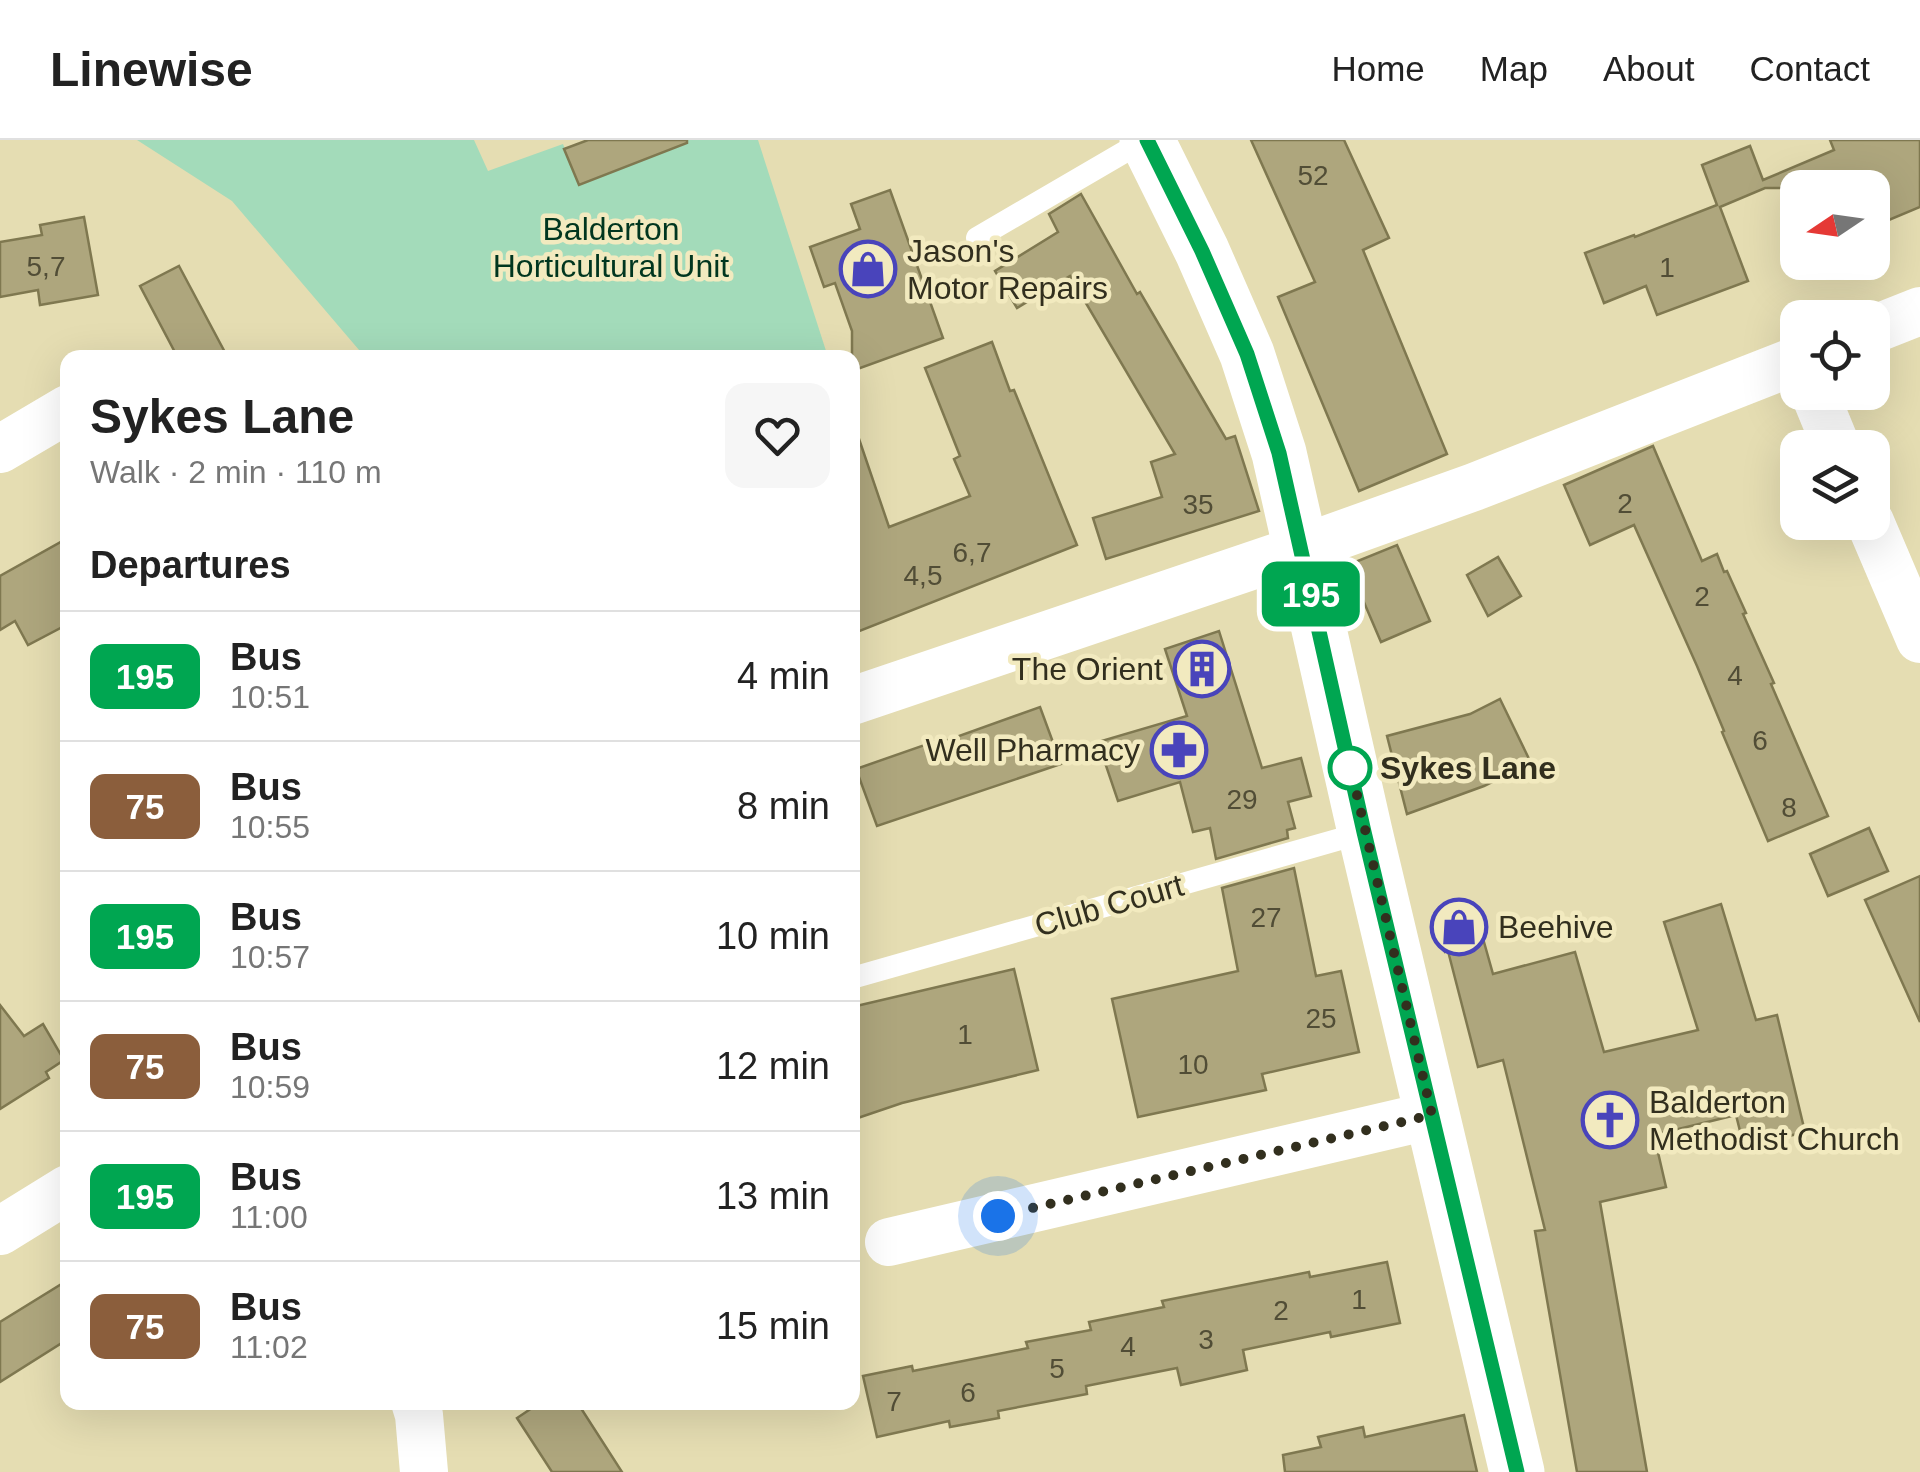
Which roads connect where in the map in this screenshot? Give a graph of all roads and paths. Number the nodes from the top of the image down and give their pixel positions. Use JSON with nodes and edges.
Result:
{"nodes":[{"id":1,"x":1146,"y":140,"type":"edge"},
{"id":2,"x":977,"y":238,"type":"dead end"},
{"id":3,"x":1920,"y":312,"type":"edge"},
{"id":4,"x":1890,"y":323,"type":"edge"},
{"id":5,"x":1780,"y":367,"type":"edge"},
{"id":6,"x":60,"y":414,"type":"edge"},
{"id":7,"x":0,"y":448,"type":"edge"},
{"id":8,"x":1878,"y":540,"type":"edge"},
{"id":9,"x":1301,"y":549,"type":"junction"},
{"id":10,"x":1920,"y":639,"type":"edge"},
{"id":11,"x":860,"y":698,"type":"edge"},
{"id":12,"x":1364,"y":832,"type":"junction"},
{"id":13,"x":860,"y":976,"type":"edge"},
{"id":14,"x":1432,"y":1115,"type":"junction"},
{"id":15,"x":60,"y":1194,"type":"edge"},
{"id":16,"x":0,"y":1232,"type":"edge"},
{"id":17,"x":889,"y":1242,"type":"dead end"},
{"id":18,"x":417,"y":1410,"type":"edge"},
{"id":19,"x":424,"y":1472,"type":"edge"},
{"id":20,"x":1517,"y":1472,"type":"edge"}],
"edges":[{"from":1,"to":2,"type":"lane"},
{"from":1,"to":9,"type":"street"},
{"from":3,"to":4,"type":"street"},
{"from":5,"to":9,"type":"street"},
{"from":6,"to":7,"type":"street"},
{"from":8,"to":10,"type":"street"},
{"from":9,"to":11,"type":"street"},
{"from":9,"to":12,"type":"street"},
{"from":12,"to":13,"type":"lane","name":"Club Court"},
{"from":12,"to":14,"type":"street"},
{"from":14,"to":17,"type":"street"},
{"from":14,"to":20,"type":"street"},
{"from":15,"to":16,"type":"street"},
{"from":18,"to":19,"type":"street"}]}
